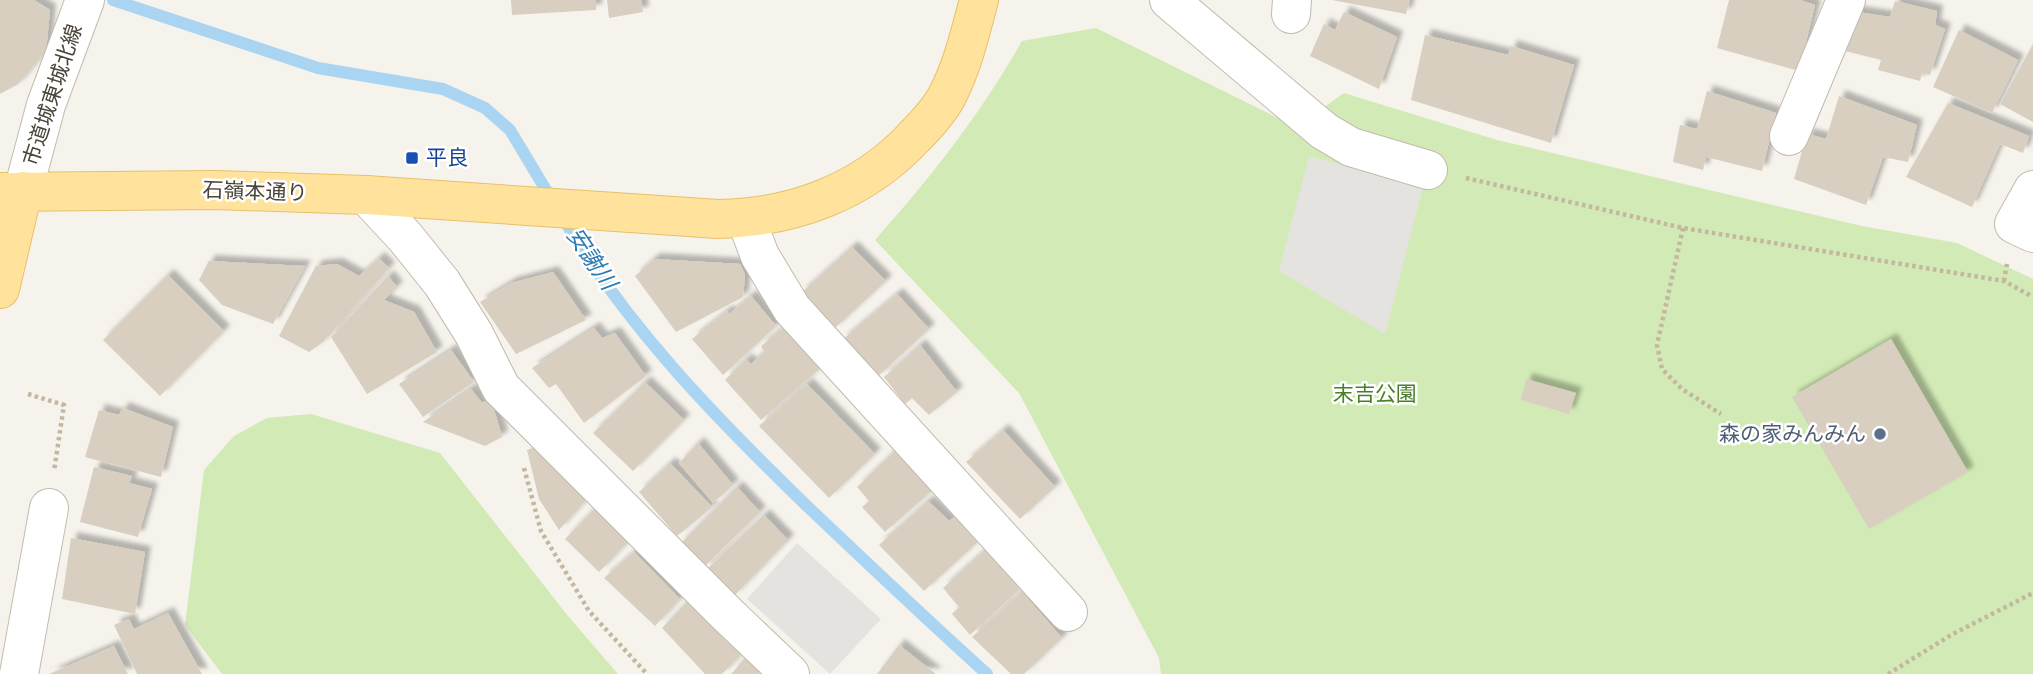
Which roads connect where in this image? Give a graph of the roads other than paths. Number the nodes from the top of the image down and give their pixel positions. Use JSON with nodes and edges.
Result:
{"nodes":[{"id":1,"x":979,"y":0,"type":"edge"},
{"id":2,"x":1169,"y":0,"type":"edge"},
{"id":3,"x":1846,"y":0,"type":"edge"},
{"id":4,"x":78,"y":16,"type":"edge"},
{"id":5,"x":1789,"y":136,"type":"dead end"},
{"id":6,"x":1428,"y":170,"type":"road end"},
{"id":7,"x":2033,"y":190,"type":"edge"},
{"id":8,"x":11,"y":191,"type":"edge"},
{"id":9,"x":366,"y":195,"type":"junction"},
{"id":10,"x":746,"y":219,"type":"junction"},
{"id":11,"x":2033,"y":233,"type":"edge"},
{"id":12,"x":0,"y":289,"type":"edge"},
{"id":13,"x":49,"y":508,"type":"road end"},
{"id":14,"x":1068,"y":612,"type":"dead end"},
{"id":15,"x":19,"y":674,"type":"edge"},
{"id":16,"x":790,"y":674,"type":"edge"}],
"edges":[{"from":1,"to":10,"type":"main road"},
{"from":2,"to":6,"type":"street"},
{"from":3,"to":5,"type":"street"},
{"from":4,"to":8,"type":"street","name":"市道城東城北線"},
{"from":7,"to":11,"type":"street"},
{"from":8,"to":9,"type":"main road","name":"石嶺本通り"},
{"from":8,"to":12,"type":"main road"},
{"from":9,"to":10,"type":"main road","name":"石嶺本通り"},
{"from":9,"to":16,"type":"street"},
{"from":10,"to":14,"type":"street"},
{"from":13,"to":15,"type":"street"}]}
